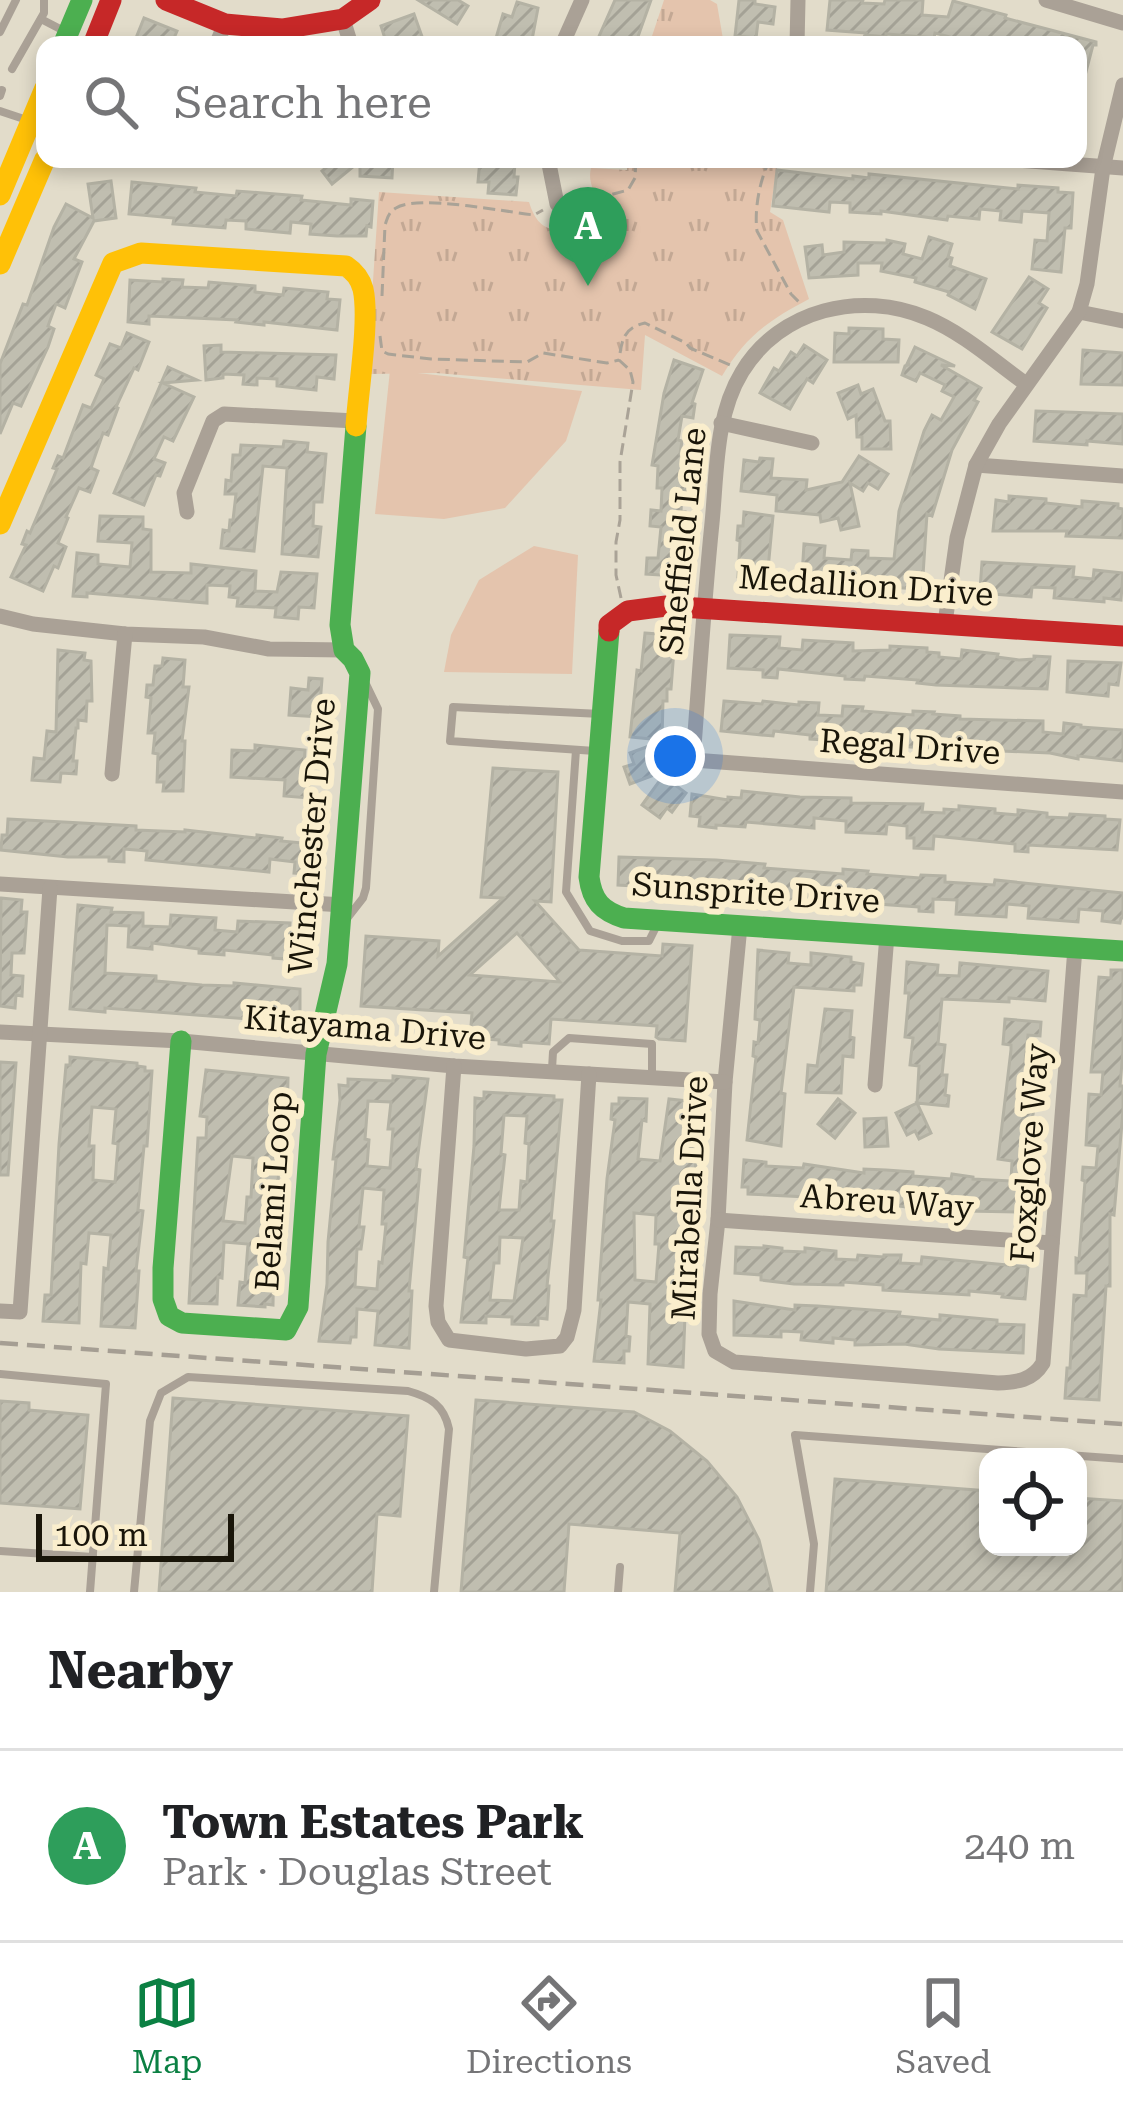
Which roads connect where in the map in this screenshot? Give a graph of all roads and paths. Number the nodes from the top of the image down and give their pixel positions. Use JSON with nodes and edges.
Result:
{"nodes":[{"id":1,"x":16,"y":0,"type":"edge"},
{"id":2,"x":44,"y":0,"type":"edge"},
{"id":3,"x":82,"y":0,"type":"edge"},
{"id":4,"x":111,"y":0,"type":"edge"},
{"id":5,"x":166,"y":0,"type":"edge"},
{"id":6,"x":370,"y":0,"type":"edge"},
{"id":7,"x":582,"y":0,"type":"edge"},
{"id":8,"x":798,"y":0,"type":"edge"},
{"id":9,"x":1046,"y":0,"type":"edge"},
{"id":10,"x":41,"y":19,"type":"junction"},
{"id":11,"x":343,"y":19,"type":"junction"},
{"id":12,"x":1123,"y":23,"type":"edge"},
{"id":13,"x":0,"y":32,"type":"edge"},
{"id":14,"x":221,"y":34,"type":"edge"},
{"id":15,"x":62,"y":36,"type":"edge"},
{"id":16,"x":67,"y":36,"type":"edge"},
{"id":17,"x":97,"y":36,"type":"edge"},
{"id":18,"x":349,"y":36,"type":"edge"},
{"id":19,"x":566,"y":36,"type":"edge"},
{"id":20,"x":797,"y":36,"type":"edge"},
{"id":21,"x":12,"y":69,"type":"dead end"},
{"id":22,"x":1123,"y":85,"type":"edge"},
{"id":23,"x":36,"y":110,"type":"edge"},
{"id":24,"x":0,"y":111,"type":"edge"},
{"id":25,"x":31,"y":122,"type":"junction"},
{"id":26,"x":1087,"y":167,"type":"edge"},
{"id":27,"x":41,"y":168,"type":"edge"},
{"id":28,"x":550,"y":168,"type":"edge"},
{"id":29,"x":635,"y":168,"type":"edge"},
{"id":30,"x":766,"y":168,"type":"edge"},
{"id":31,"x":1103,"y":168,"type":"junction"},
{"id":32,"x":1123,"y":168,"type":"edge"},
{"id":33,"x":0,"y":195,"type":"edge"},
{"id":34,"x":595,"y":199,"type":"dead end"},
{"id":35,"x":556,"y":204,"type":"joint"},
{"id":36,"x":0,"y":264,"type":"edge"},
{"id":37,"x":380,"y":309,"type":"dead end"},
{"id":38,"x":1079,"y":312,"type":"junction"},
{"id":39,"x":812,"y":315,"type":"junction"},
{"id":40,"x":1123,"y":321,"type":"edge"},
{"id":41,"x":380,"y":331,"type":"dead end"},
{"id":42,"x":619,"y":360,"type":"junction"},
{"id":43,"x":742,"y":372,"type":"junction"},
{"id":44,"x":1026,"y":384,"type":"junction"},
{"id":45,"x":355,"y":421,"type":"junction"},
{"id":46,"x":721,"y":423,"type":"junction"},
{"id":47,"x":812,"y":443,"type":"dead end"},
{"id":48,"x":976,"y":466,"type":"junction"},
{"id":49,"x":1123,"y":476,"type":"edge"},
{"id":50,"x":187,"y":512,"type":"dead end"},
{"id":51,"x":0,"y":524,"type":"edge"},
{"id":52,"x":704,"y":607,"type":"junction"},
{"id":53,"x":0,"y":616,"type":"edge"},
{"id":54,"x":616,"y":618,"type":"junction"},
{"id":55,"x":945,"y":623,"type":"junction"},
{"id":56,"x":125,"y":634,"type":"junction"},
{"id":57,"x":1123,"y":636,"type":"edge"},
{"id":58,"x":344,"y":650,"type":"junction"},
{"id":59,"x":602,"y":714,"type":"junction"},
{"id":60,"x":576,"y":750,"type":"junction"},
{"id":61,"x":599,"y":751,"type":"junction"},
{"id":62,"x":693,"y":760,"type":"joint"},
{"id":63,"x":112,"y":774,"type":"dead end"},
{"id":64,"x":1123,"y":792,"type":"edge"},
{"id":65,"x":0,"y":884,"type":"edge"},
{"id":66,"x":50,"y":888,"type":"junction"},
{"id":67,"x":342,"y":916,"type":"junction"},
{"id":68,"x":660,"y":920,"type":"junction"},
{"id":69,"x":740,"y":926,"type":"junction"},
{"id":70,"x":887,"y":935,"type":"junction"},
{"id":71,"x":1075,"y":948,"type":"junction"},
{"id":72,"x":1123,"y":951,"type":"edge"},
{"id":73,"x":0,"y":1032,"type":"edge"},
{"id":74,"x":41,"y":1035,"type":"junction"},
{"id":75,"x":181,"y":1041,"type":"junction"},
{"id":76,"x":316,"y":1054,"type":"junction"},
{"id":77,"x":454,"y":1066,"type":"junction"},
{"id":78,"x":552,"y":1072,"type":"junction"},
{"id":79,"x":590,"y":1074,"type":"junction"},
{"id":80,"x":652,"y":1077,"type":"junction"},
{"id":81,"x":724,"y":1082,"type":"junction"},
{"id":82,"x":875,"y":1085,"type":"dead end"},
{"id":83,"x":718,"y":1220,"type":"junction"},
{"id":84,"x":1052,"y":1243,"type":"junction"},
{"id":85,"x":0,"y":1311,"type":"edge"},
{"id":86,"x":1043,"y":1363,"type":"joint"},
{"id":87,"x":0,"y":1374,"type":"edge"},
{"id":88,"x":1123,"y":1459,"type":"edge"},
{"id":89,"x":0,"y":1551,"type":"edge"},
{"id":90,"x":93,"y":1557,"type":"junction"},
{"id":91,"x":620,"y":1568,"type":"dead end"},
{"id":92,"x":90,"y":1592,"type":"edge"},
{"id":93,"x":134,"y":1592,"type":"edge"},
{"id":94,"x":434,"y":1592,"type":"edge"},
{"id":95,"x":618,"y":1592,"type":"edge"},
{"id":96,"x":810,"y":1592,"type":"edge"}],
"edges":[{"from":1,"to":13,"type":"lane"},
{"from":2,"to":10,"type":"lane"},
{"from":3,"to":16,"type":"street"},
{"from":4,"to":17,"type":"street"},
{"from":5,"to":14,"type":"street"},
{"from":6,"to":11,"type":"street"},
{"from":7,"to":19,"type":"street"},
{"from":8,"to":20,"type":"street"},
{"from":9,"to":12,"type":"street"},
{"from":10,"to":15,"type":"lane"},
{"from":10,"to":21,"type":"lane"},
{"from":11,"to":14,"type":"street"},
{"from":11,"to":18,"type":"street"},
{"from":22,"to":31,"type":"street"},
{"from":23,"to":25,"type":"street"},
{"from":24,"to":25,"type":"lane"},
{"from":25,"to":33,"type":"street"},
{"from":26,"to":31,"type":"street"},
{"from":27,"to":36,"type":"street"},
{"from":28,"to":35,"type":"street"},
{"from":29,"to":34,"type":"path"},
{"from":30,"to":39,"type":"path"},
{"from":31,"to":32,"type":"street"},
{"from":31,"to":38,"type":"street"},
{"from":35,"to":37,"type":"path"},
{"from":38,"to":40,"type":"street"},
{"from":38,"to":44,"type":"street"},
{"from":39,"to":43,"type":"street","name":"Sheffield Lane"},
{"from":39,"to":44,"type":"street","name":"Sheffield Lane"},
{"from":41,"to":42,"type":"path"},
{"from":42,"to":43,"type":"path"},
{"from":42,"to":54,"type":"path"},
{"from":43,"to":46,"type":"street","name":"Sheffield Lane"},
{"from":44,"to":48,"type":"street"},
{"from":45,"to":50,"type":"street"},
{"from":45,"to":51,"type":"street"},
{"from":45,"to":58,"type":"street"},
{"from":46,"to":47,"type":"street"},
{"from":46,"to":52,"type":"street","name":"Sheffield Lane"},
{"from":48,"to":49,"type":"street"},
{"from":48,"to":55,"type":"street"},
{"from":52,"to":54,"type":"street","name":"Medallion Drive"},
{"from":52,"to":55,"type":"street","name":"Medallion Drive"},
{"from":52,"to":62,"type":"street","name":"Sheffield Lane"},
{"from":53,"to":56,"type":"street"},
{"from":54,"to":59,"type":"street","name":"Sunsprite Drive"},
{"from":55,"to":57,"type":"street","name":"Medallion Drive"},
{"from":56,"to":58,"type":"street"},
{"from":56,"to":63,"type":"street"},
{"from":58,"to":67,"type":"street","name":"Winchester Drive"},
{"from":59,"to":60,"type":"lane"},
{"from":59,"to":61,"type":"street","name":"Sunsprite Drive"},
{"from":60,"to":61,"type":"lane"},
{"from":60,"to":68,"type":"lane"},
{"from":61,"to":68,"type":"street","name":"Sunsprite Drive"},
{"from":62,"to":64,"type":"street","name":"Regal Drive"},
{"from":65,"to":66,"type":"street"},
{"from":66,"to":67,"type":"street"},
{"from":66,"to":74,"type":"street"},
{"from":67,"to":76,"type":"street","name":"Winchester Drive"},
{"from":68,"to":69,"type":"street","name":"Sunsprite Drive"},
{"from":69,"to":70,"type":"street","name":"Sunsprite Drive"},
{"from":69,"to":81,"type":"street","name":"Mirabella Drive"},
{"from":70,"to":71,"type":"street","name":"Sunsprite Drive"},
{"from":70,"to":82,"type":"street"},
{"from":71,"to":72,"type":"street","name":"Sunsprite Drive"},
{"from":71,"to":84,"type":"street","name":"Foxglove Way"},
{"from":73,"to":74,"type":"street","name":"Kitayama Drive"},
{"from":74,"to":75,"type":"street","name":"Kitayama Drive"},
{"from":74,"to":85,"type":"street"},
{"from":75,"to":76,"type":"street","name":"Kitayama Drive"},
{"from":75,"to":76,"type":"street","name":"Belami Loop"},
{"from":76,"to":77,"type":"street","name":"Kitayama Drive"},
{"from":77,"to":78,"type":"street","name":"Kitayama Drive"},
{"from":77,"to":79,"type":"street"},
{"from":78,"to":79,"type":"street","name":"Kitayama Drive"},
{"from":78,"to":80,"type":"lane"},
{"from":79,"to":80,"type":"street","name":"Kitayama Drive"},
{"from":80,"to":81,"type":"street","name":"Kitayama Drive"},
{"from":81,"to":83,"type":"street","name":"Mirabella Drive"},
{"from":83,"to":84,"type":"street","name":"Abreu Way"},
{"from":83,"to":86,"type":"street","name":"Mirabella Drive"},
{"from":84,"to":86,"type":"street","name":"Foxglove Way"},
{"from":87,"to":90,"type":"lane"},
{"from":88,"to":96,"type":"lane"},
{"from":89,"to":90,"type":"lane"},
{"from":90,"to":92,"type":"lane"},
{"from":91,"to":95,"type":"lane"},
{"from":93,"to":94,"type":"lane"}]}
